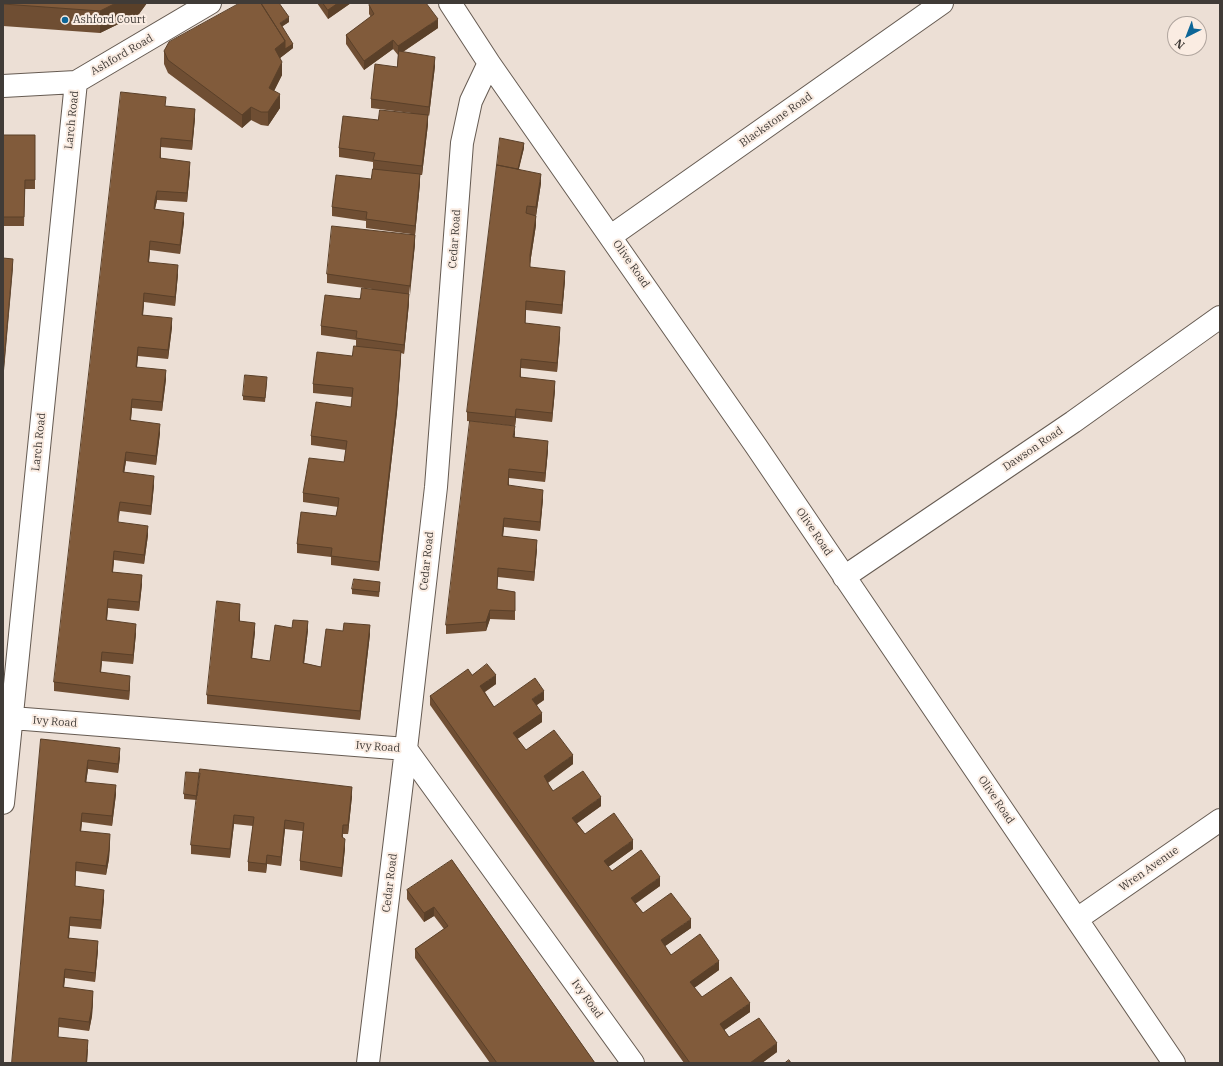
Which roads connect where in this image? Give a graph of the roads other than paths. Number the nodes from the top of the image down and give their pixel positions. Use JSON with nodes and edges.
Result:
{"nodes":[{"id":1,"x":210,"y":3,"type":"edge"},
{"id":2,"x":450,"y":3,"type":"edge"},
{"id":3,"x":942,"y":3,"type":"edge"},
{"id":4,"x":489,"y":63,"type":"junction"},
{"id":5,"x":76,"y":82,"type":"junction"},
{"id":6,"x":3,"y":86,"type":"edge"},
{"id":7,"x":611,"y":236,"type":"junction"},
{"id":8,"x":1220,"y":318,"type":"edge"},
{"id":9,"x":844,"y":576,"type":"junction"},
{"id":10,"x":12,"y":718,"type":"junction"},
{"id":11,"x":406,"y":749,"type":"junction"},
{"id":12,"x":3,"y":803,"type":"edge"},
{"id":13,"x":1220,"y":820,"type":"edge"},
{"id":14,"x":1077,"y":919,"type":"junction"},
{"id":15,"x":368,"y":1063,"type":"edge"},
{"id":16,"x":633,"y":1063,"type":"edge"},
{"id":17,"x":1174,"y":1063,"type":"edge"}],
"edges":[{"from":1,"to":5,"type":"street","name":"Ashford Road"},
{"from":2,"to":4,"type":"street","name":"Olive Road"},
{"from":3,"to":7,"type":"street","name":"Blackstone Road"},
{"from":4,"to":7,"type":"street","name":"Olive Road"},
{"from":4,"to":11,"type":"street","name":"Cedar Road"},
{"from":5,"to":6,"type":"street","name":"Ashford Road"},
{"from":5,"to":10,"type":"street","name":"Larch Road"},
{"from":7,"to":9,"type":"street","name":"Olive Road"},
{"from":8,"to":9,"type":"street","name":"Dawson Road"},
{"from":9,"to":14,"type":"street","name":"Olive Road"},
{"from":10,"to":11,"type":"street","name":"Ivy Road"},
{"from":10,"to":12,"type":"street","name":"Larch Road"},
{"from":11,"to":15,"type":"street","name":"Cedar Road"},
{"from":11,"to":16,"type":"street","name":"Ivy Road"},
{"from":13,"to":14,"type":"street","name":"Wren Avenue"},
{"from":14,"to":17,"type":"street","name":"Olive Road"}]}
